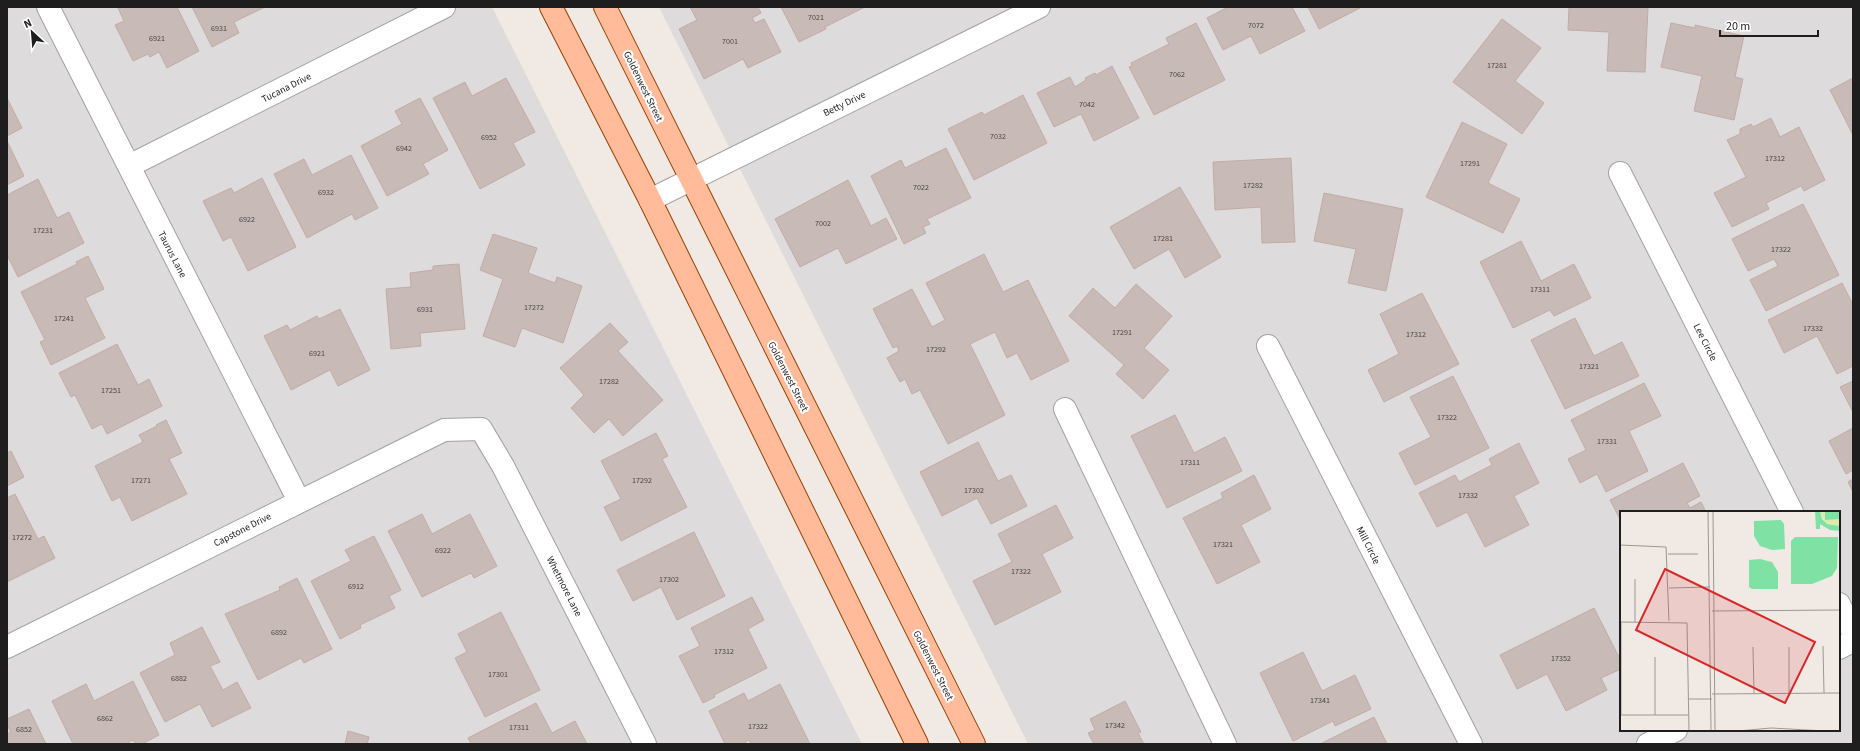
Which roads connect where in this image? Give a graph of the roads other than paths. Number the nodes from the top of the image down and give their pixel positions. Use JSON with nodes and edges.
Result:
{"nodes":[{"id":1,"x":48,"y":7,"type":"edge"},
{"id":2,"x":444,"y":7,"type":"edge"},
{"id":3,"x":551,"y":7,"type":"edge"},
{"id":4,"x":605,"y":7,"type":"edge"},
{"id":5,"x":1039,"y":7,"type":"edge"},
{"id":6,"x":129,"y":166,"type":"junction"},
{"id":7,"x":1620,"y":173,"type":"dead end"},
{"id":8,"x":691,"y":179,"type":"junction"},
{"id":9,"x":650,"y":200,"type":"junction"},
{"id":10,"x":1268,"y":346,"type":"dead end"},
{"id":11,"x":1065,"y":409,"type":"dead end"},
{"id":12,"x":480,"y":429,"type":"joint"},
{"id":13,"x":299,"y":501,"type":"junction"},
{"id":14,"x":1791,"y":511,"type":"edge"},
{"id":15,"x":1840,"y":606,"type":"edge"},
{"id":16,"x":1853,"y":632,"type":"edge"},
{"id":17,"x":1853,"y":641,"type":"edge"},
{"id":18,"x":7,"y":647,"type":"edge"},
{"id":19,"x":1840,"y":648,"type":"edge"},
{"id":20,"x":1674,"y":731,"type":"edge"},
{"id":21,"x":645,"y":744,"type":"edge"},
{"id":22,"x":917,"y":744,"type":"edge"},
{"id":23,"x":974,"y":744,"type":"edge"},
{"id":24,"x":1224,"y":744,"type":"edge"},
{"id":25,"x":1471,"y":744,"type":"edge"},
{"id":26,"x":1648,"y":744,"type":"edge"}],
"edges":[{"from":1,"to":6,"type":"street","name":"Taurus Lane"},
{"from":2,"to":6,"type":"street","name":"Tucana Drive"},
{"from":3,"to":9,"type":"main road"},
{"from":4,"to":8,"type":"main road","name":"Goldenwest Street"},
{"from":5,"to":8,"type":"street","name":"Betty Drive"},
{"from":6,"to":13,"type":"street","name":"Taurus Lane"},
{"from":7,"to":14,"type":"street","name":"Lee Circle"},
{"from":8,"to":9,"type":"street","name":"Betty Drive"},
{"from":8,"to":23,"type":"main road","name":"Goldenwest Street"},
{"from":9,"to":22,"type":"main road"},
{"from":10,"to":25,"type":"street","name":"Mill Circle"},
{"from":11,"to":24,"type":"street"},
{"from":12,"to":13,"type":"street","name":"Capstone Drive"},
{"from":12,"to":21,"type":"street","name":"Whetmore Lane"},
{"from":13,"to":18,"type":"street","name":"Capstone Drive"},
{"from":15,"to":16,"type":"street"},
{"from":17,"to":19,"type":"street"},
{"from":20,"to":26,"type":"street"}]}
